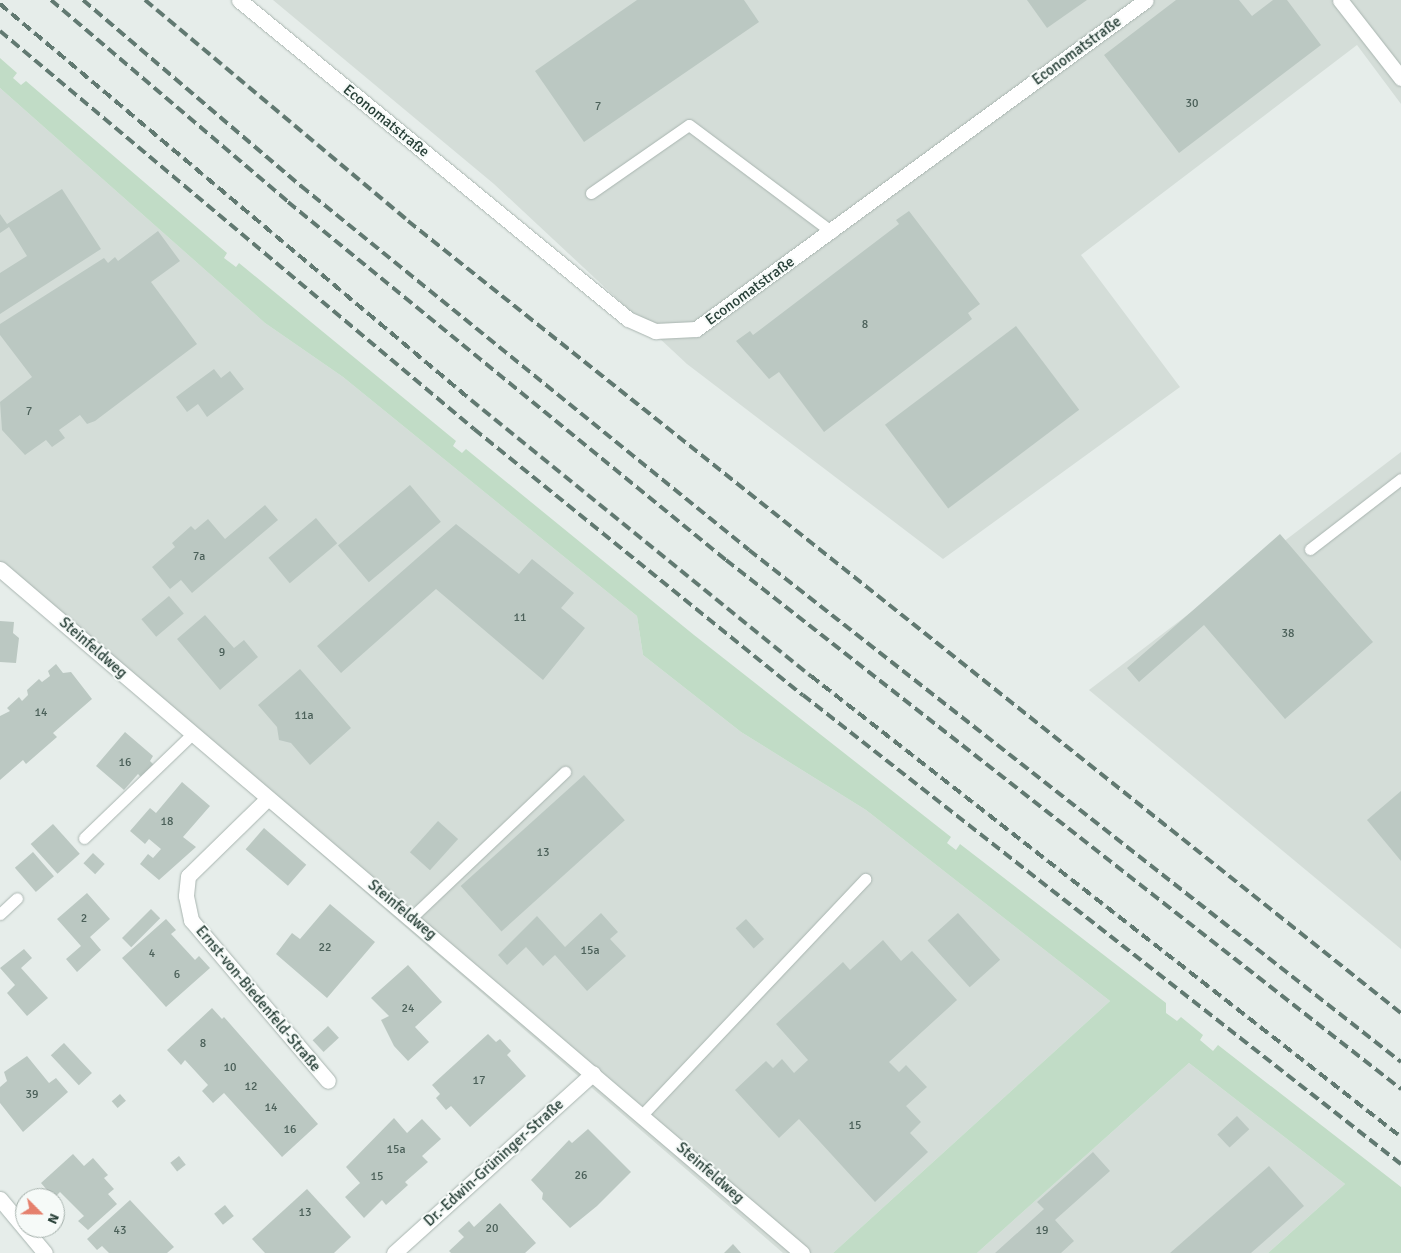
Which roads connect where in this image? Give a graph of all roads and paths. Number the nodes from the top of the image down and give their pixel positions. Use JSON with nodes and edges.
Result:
{"nodes":[{"id":1,"x":239,"y":0,"type":"edge"},
{"id":2,"x":1146,"y":0,"type":"edge"},
{"id":3,"x":1340,"y":0,"type":"edge"},
{"id":4,"x":1401,"y":78,"type":"edge"},
{"id":5,"x":591,"y":193,"type":"dead end"},
{"id":6,"x":832,"y":232,"type":"junction"},
{"id":7,"x":1401,"y":479,"type":"edge"},
{"id":8,"x":1310,"y":549,"type":"dead end"},
{"id":9,"x":0,"y":569,"type":"edge"},
{"id":10,"x":192,"y":734,"type":"junction"},
{"id":11,"x":565,"y":772,"type":"dead end"},
{"id":12,"x":268,"y":799,"type":"junction"},
{"id":13,"x":84,"y":838,"type":"dead end"},
{"id":14,"x":865,"y":879,"type":"dead end"},
{"id":15,"x":17,"y":898,"type":"dead end"},
{"id":16,"x":0,"y":914,"type":"edge"},
{"id":17,"x":412,"y":917,"type":"junction"},
{"id":18,"x":593,"y":1073,"type":"junction"},
{"id":19,"x":328,"y":1081,"type":"dead end"},
{"id":20,"x":642,"y":1115,"type":"junction"},
{"id":21,"x":0,"y":1199,"type":"edge"},
{"id":22,"x":45,"y":1253,"type":"edge"},
{"id":23,"x":394,"y":1253,"type":"edge"},
{"id":24,"x":802,"y":1253,"type":"edge"}],
"edges":[{"from":1,"to":6,"type":"street","name":"Economatstraße"},
{"from":2,"to":6,"type":"street","name":"Economatstraße"},
{"from":3,"to":4,"type":"street"},
{"from":5,"to":6,"type":"lane"},
{"from":7,"to":8,"type":"lane"},
{"from":9,"to":10,"type":"street","name":"Steinfeldweg"},
{"from":10,"to":12,"type":"street","name":"Steinfeldweg"},
{"from":10,"to":13,"type":"lane"},
{"from":11,"to":17,"type":"lane"},
{"from":12,"to":17,"type":"street","name":"Steinfeldweg"},
{"from":12,"to":19,"type":"street","name":"Ernst-von-Biedenfeld-Straße"},
{"from":14,"to":20,"type":"lane"},
{"from":15,"to":16,"type":"lane"},
{"from":17,"to":18,"type":"street","name":"Steinfeldweg"},
{"from":18,"to":20,"type":"street","name":"Steinfeldweg"},
{"from":18,"to":23,"type":"street","name":"Dr.-Edwin-Grüninger-Straße"},
{"from":20,"to":24,"type":"street","name":"Steinfeldweg"},
{"from":21,"to":22,"type":"street"}]}
